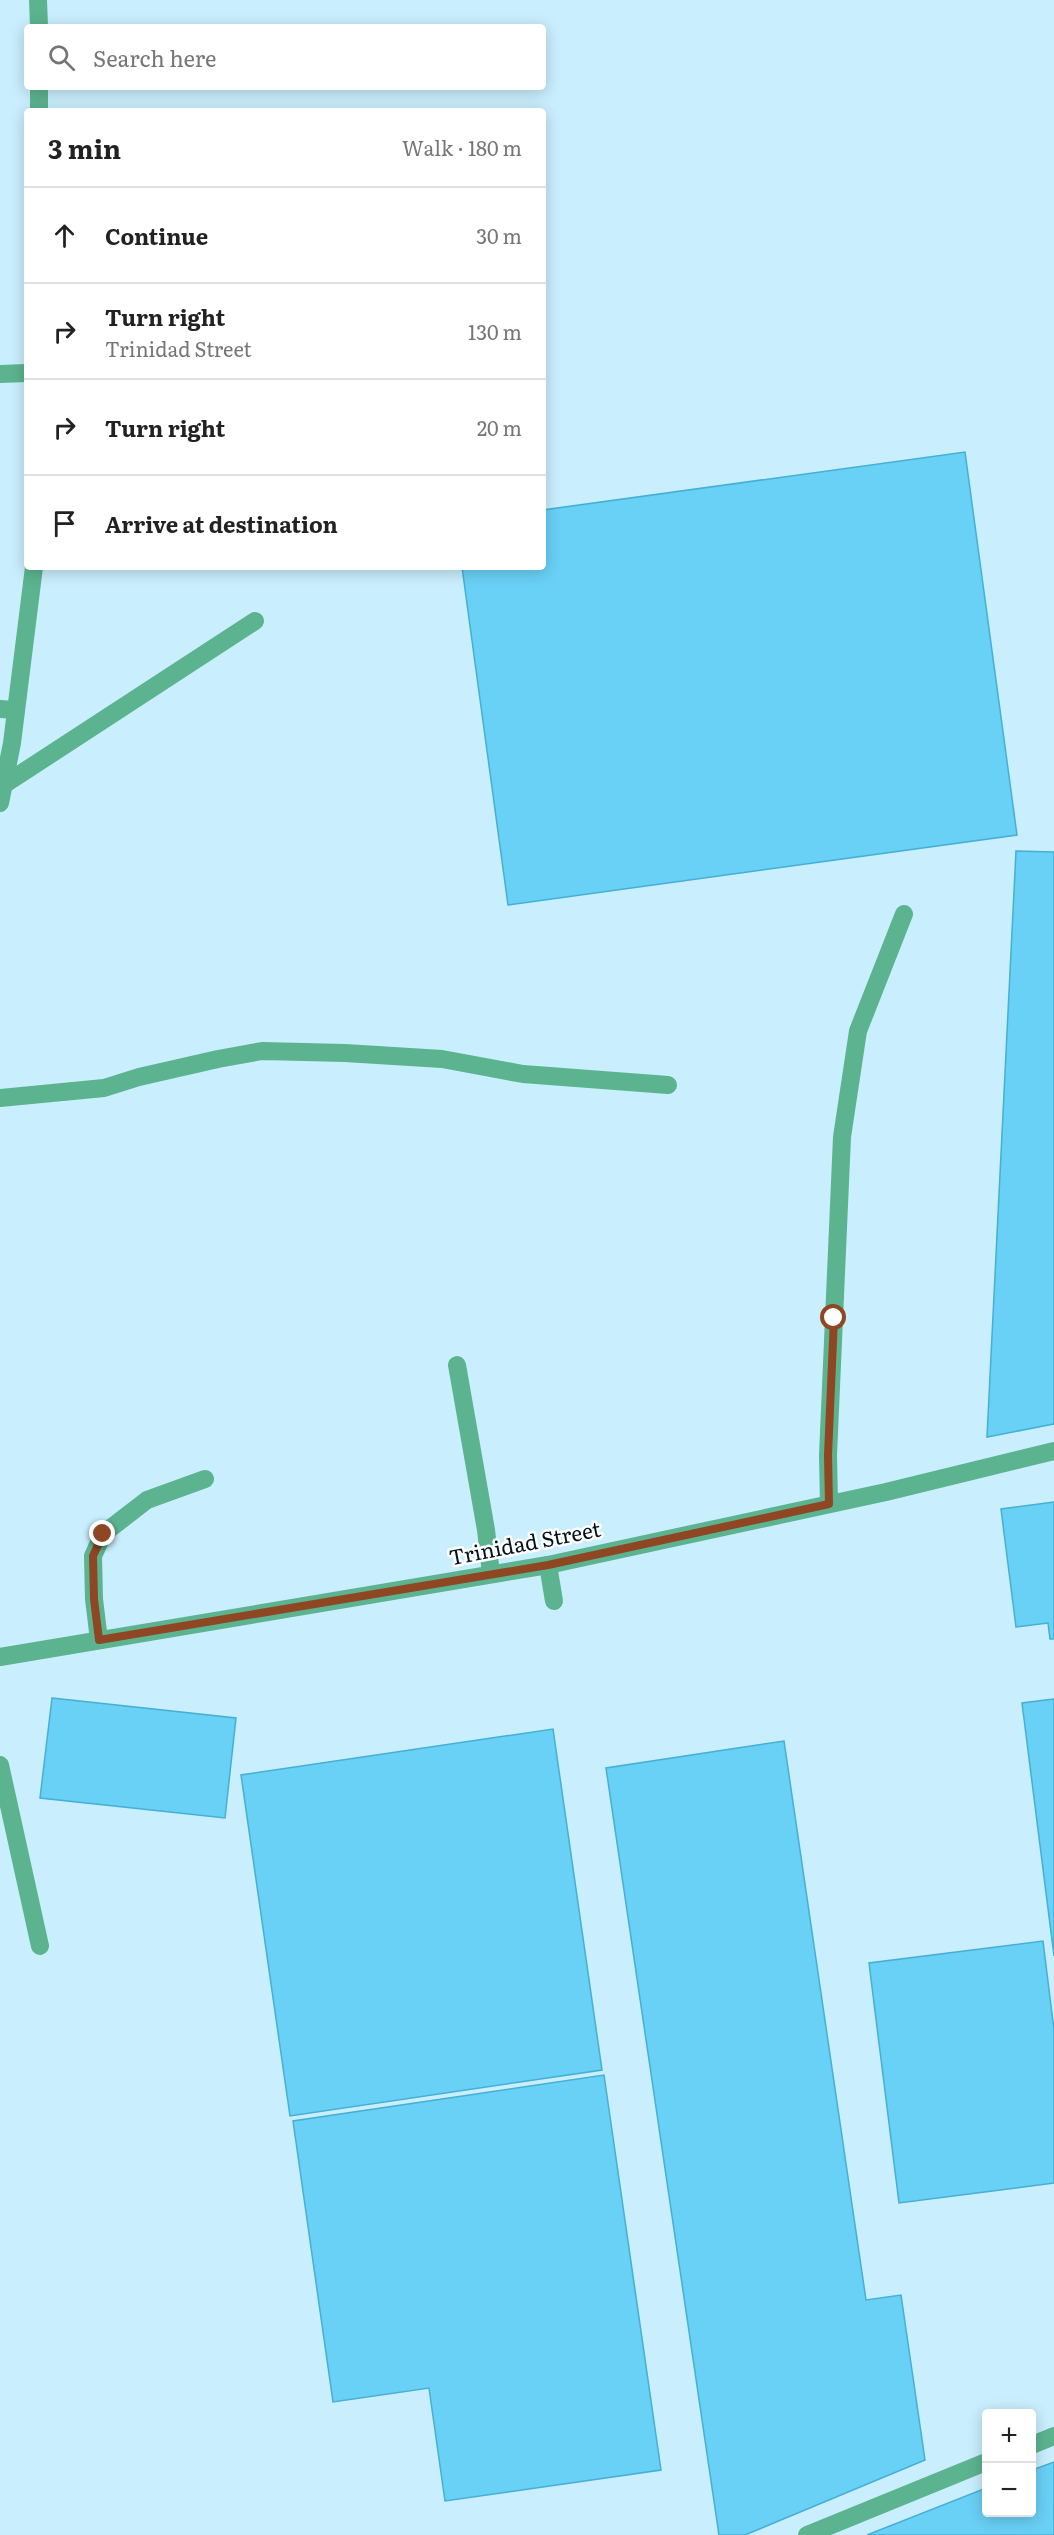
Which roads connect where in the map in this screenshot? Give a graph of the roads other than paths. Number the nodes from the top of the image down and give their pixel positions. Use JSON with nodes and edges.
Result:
{"nodes":[{"id":1,"x":39,"y":0,"type":"edge"},
{"id":2,"x":39,"y":24,"type":"edge"},
{"id":3,"x":39,"y":90,"type":"edge"},
{"id":4,"x":39,"y":108,"type":"edge"},
{"id":5,"x":24,"y":373,"type":"edge"},
{"id":6,"x":0,"y":375,"type":"edge"},
{"id":7,"x":33,"y":570,"type":"edge"},
{"id":8,"x":255,"y":621,"type":"dead end"},
{"id":9,"x":8,"y":710,"type":"edge"},
{"id":10,"x":5,"y":784,"type":"junction"},
{"id":11,"x":0,"y":803,"type":"edge"},
{"id":12,"x":904,"y":914,"type":"dead end"},
{"id":13,"x":668,"y":1085,"type":"dead end"},
{"id":14,"x":0,"y":1098,"type":"edge"},
{"id":15,"x":457,"y":1365,"type":"dead end"},
{"id":16,"x":1054,"y":1451,"type":"edge"},
{"id":17,"x":205,"y":1479,"type":"dead end"},
{"id":18,"x":829,"y":1504,"type":"junction"},
{"id":19,"x":548,"y":1565,"type":"junction"},
{"id":20,"x":491,"y":1574,"type":"junction"},
{"id":21,"x":554,"y":1601,"type":"dead end"},
{"id":22,"x":99,"y":1640,"type":"junction"},
{"id":23,"x":0,"y":1657,"type":"edge"},
{"id":24,"x":0,"y":1765,"type":"edge"},
{"id":25,"x":40,"y":1946,"type":"dead end"},
{"id":26,"x":1054,"y":2436,"type":"edge"},
{"id":27,"x":1036,"y":2443,"type":"edge"},
{"id":28,"x":982,"y":2465,"type":"edge"},
{"id":29,"x":807,"y":2535,"type":"edge"}],
"edges":[{"from":1,"to":2,"type":"street"},
{"from":3,"to":4,"type":"street"},
{"from":5,"to":6,"type":"street"},
{"from":7,"to":9,"type":"street"},
{"from":8,"to":10,"type":"street"},
{"from":9,"to":10,"type":"street"},
{"from":10,"to":11,"type":"street"},
{"from":12,"to":18,"type":"street"},
{"from":13,"to":14,"type":"street"},
{"from":15,"to":20,"type":"street"},
{"from":16,"to":18,"type":"street","name":"Trinidad Street"},
{"from":17,"to":22,"type":"street"},
{"from":18,"to":19,"type":"street","name":"Trinidad Street"},
{"from":19,"to":20,"type":"street","name":"Trinidad Street"},
{"from":19,"to":21,"type":"street"},
{"from":20,"to":22,"type":"street","name":"Trinidad Street"},
{"from":22,"to":23,"type":"street","name":"Trinidad Street"},
{"from":24,"to":25,"type":"street"},
{"from":26,"to":27,"type":"street"},
{"from":28,"to":29,"type":"street"}]}
